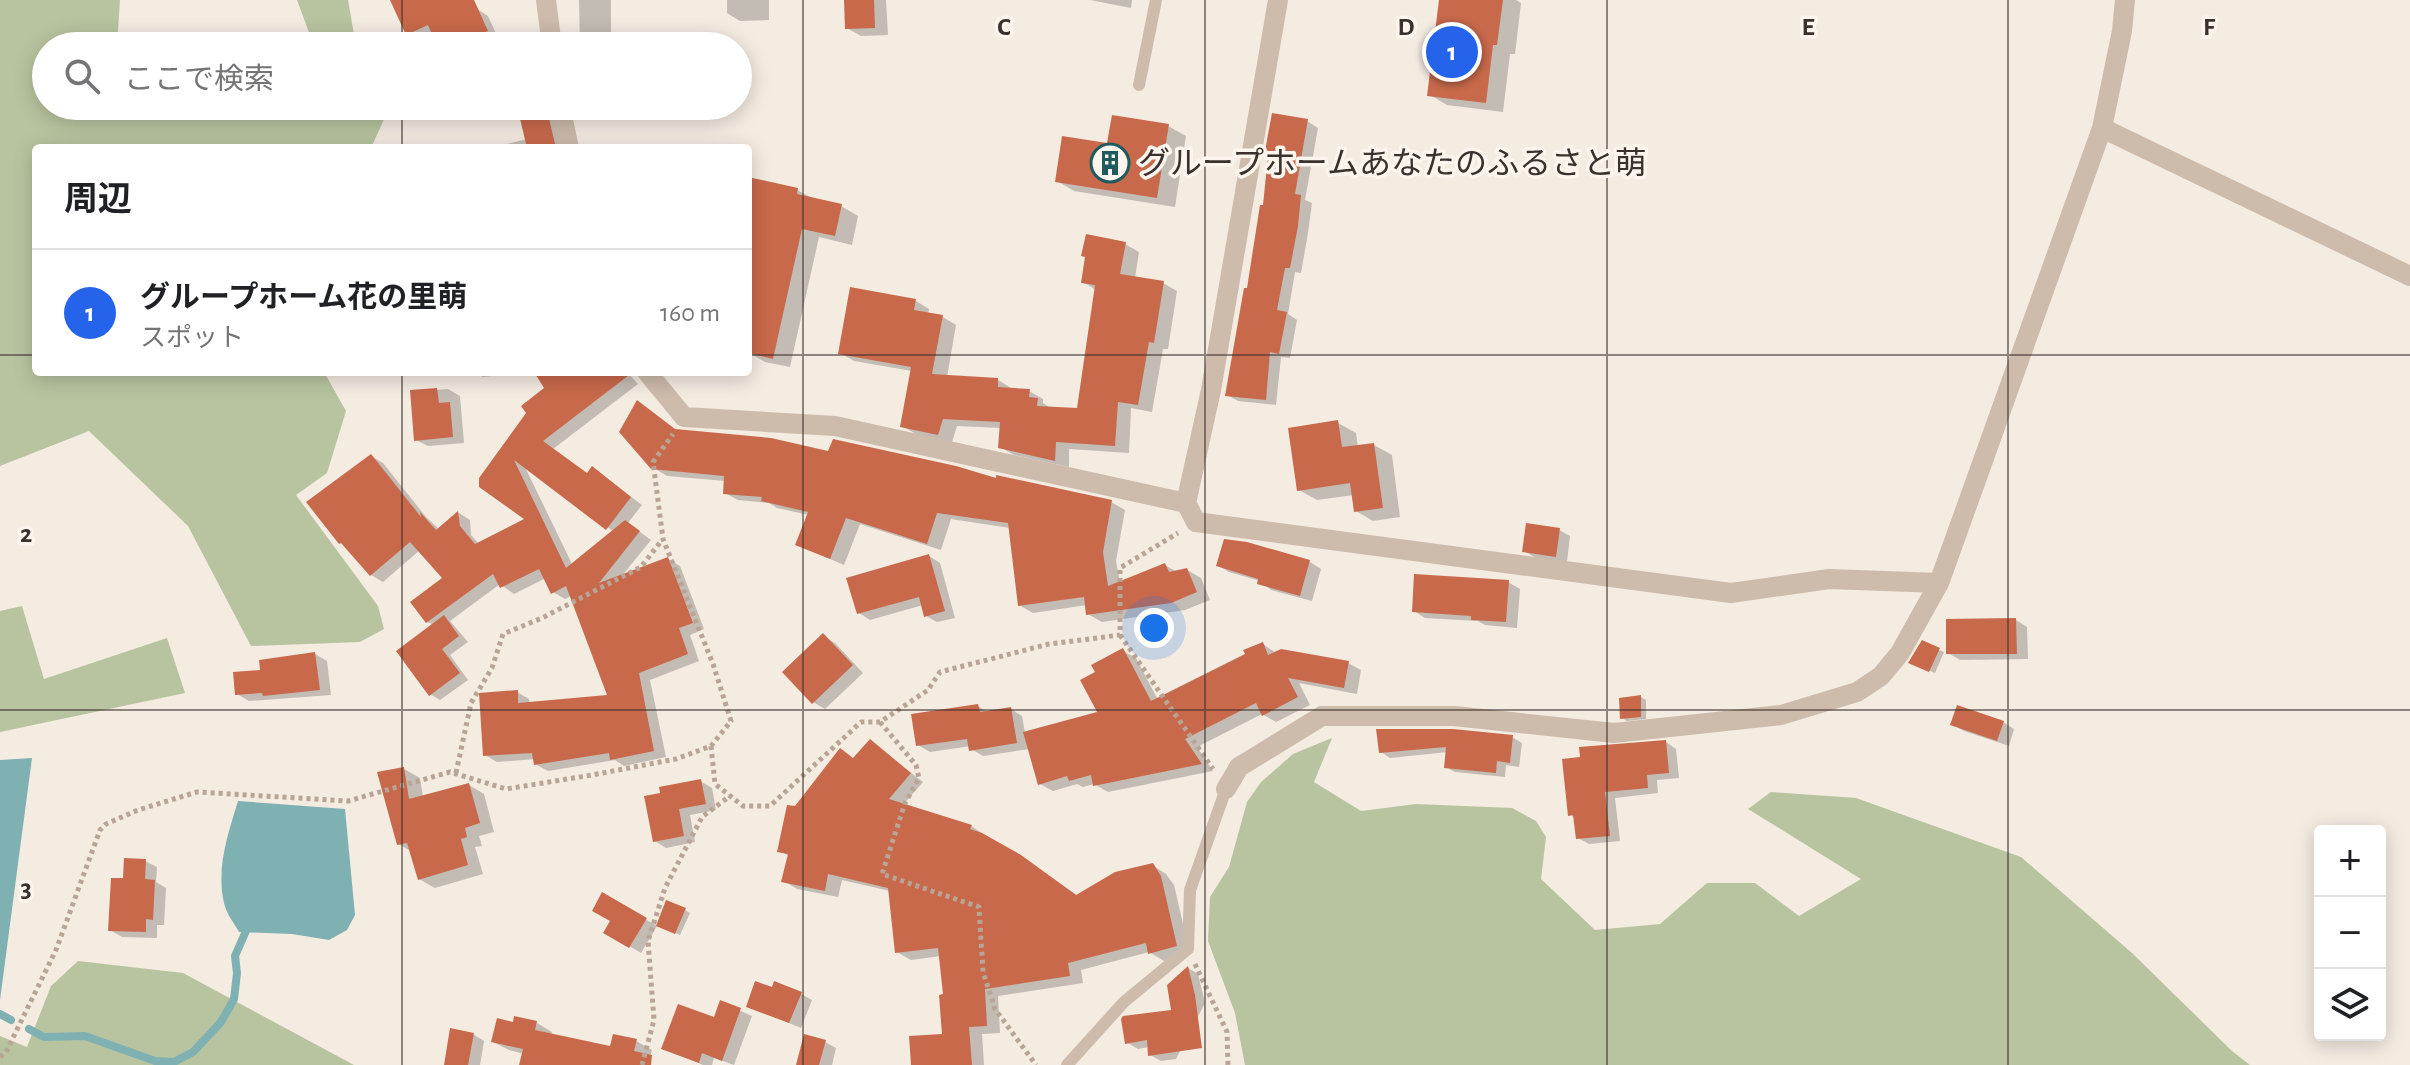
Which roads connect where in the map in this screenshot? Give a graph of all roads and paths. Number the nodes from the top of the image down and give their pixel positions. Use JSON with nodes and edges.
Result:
{"nodes":[{"id":1,"x":546,"y":0,"type":"edge"},
{"id":2,"x":1156,"y":0,"type":"edge"},
{"id":3,"x":1278,"y":0,"type":"edge"},
{"id":4,"x":2125,"y":0,"type":"edge"},
{"id":5,"x":550,"y":32,"type":"edge"},
{"id":6,"x":1139,"y":85,"type":"dead end"},
{"id":7,"x":563,"y":120,"type":"edge"},
{"id":8,"x":2102,"y":128,"type":"junction"},
{"id":9,"x":568,"y":144,"type":"edge"},
{"id":10,"x":2410,"y":276,"type":"edge"},
{"id":11,"x":650,"y":376,"type":"edge"},
{"id":12,"x":684,"y":417,"type":"junction"},
{"id":13,"x":1186,"y":503,"type":"junction"},
{"id":14,"x":1196,"y":522,"type":"junction"},
{"id":15,"x":663,"y":539,"type":"junction"},
{"id":16,"x":1939,"y":583,"type":"junction"},
{"id":17,"x":1120,"y":635,"type":"junction"},
{"id":18,"x":880,"y":722,"type":"junction"},
{"id":19,"x":711,"y":746,"type":"junction"},
{"id":20,"x":456,"y":773,"type":"junction"},
{"id":21,"x":1226,"y":789,"type":"junction"},
{"id":22,"x":730,"y":796,"type":"junction"},
{"id":23,"x":1188,"y":949,"type":"junction"},
{"id":24,"x":0,"y":1057,"type":"edge"},
{"id":25,"x":642,"y":1065,"type":"edge"},
{"id":26,"x":1036,"y":1065,"type":"edge"},
{"id":27,"x":1067,"y":1065,"type":"edge"},
{"id":28,"x":1228,"y":1065,"type":"edge"}],
"edges":[{"from":1,"to":5,"type":"street"},
{"from":2,"to":6,"type":"lane"},
{"from":3,"to":13,"type":"street"},
{"from":4,"to":8,"type":"street"},
{"from":7,"to":9,"type":"street"},
{"from":8,"to":10,"type":"street"},
{"from":8,"to":16,"type":"street"},
{"from":11,"to":12,"type":"street"},
{"from":12,"to":13,"type":"street"},
{"from":12,"to":15,"type":"path"},
{"from":13,"to":14,"type":"street"},
{"from":14,"to":16,"type":"street"},
{"from":14,"to":17,"type":"path"},
{"from":15,"to":19,"type":"path"},
{"from":15,"to":20,"type":"path"},
{"from":16,"to":21,"type":"street"},
{"from":17,"to":18,"type":"path"},
{"from":17,"to":21,"type":"path"},
{"from":18,"to":22,"type":"path"},
{"from":18,"to":26,"type":"path"},
{"from":19,"to":20,"type":"path"},
{"from":19,"to":22,"type":"path"},
{"from":20,"to":24,"type":"path"},
{"from":21,"to":23,"type":"lane"},
{"from":22,"to":25,"type":"path"},
{"from":23,"to":27,"type":"lane"},
{"from":23,"to":28,"type":"path"}]}
